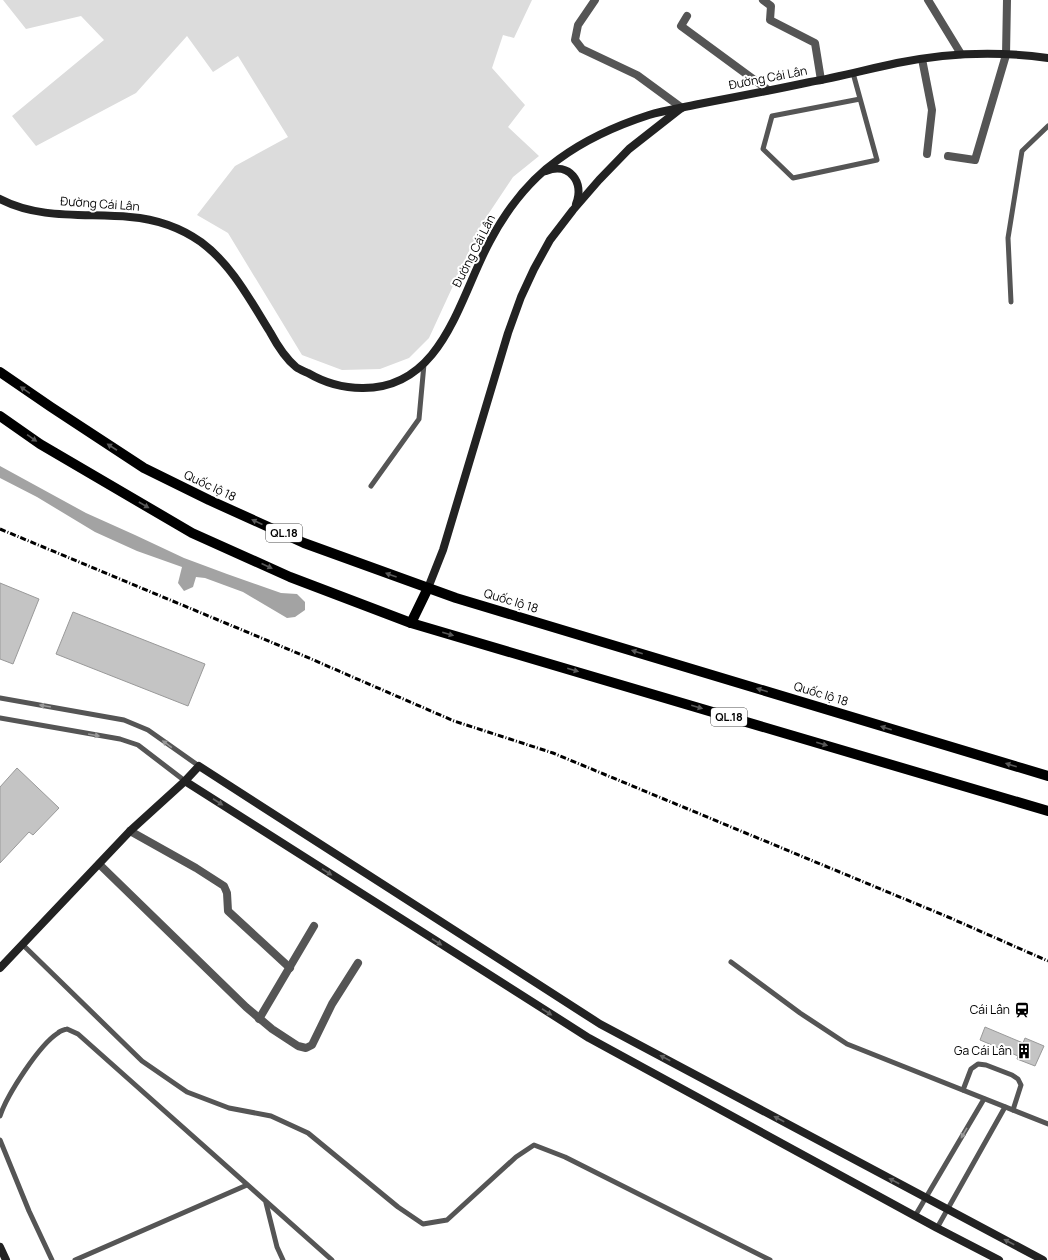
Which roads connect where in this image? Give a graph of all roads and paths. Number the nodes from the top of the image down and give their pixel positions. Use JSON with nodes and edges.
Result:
{"nodes":[{"id":1,"x":595,"y":0,"type":"edge"},
{"id":2,"x":763,"y":0,"type":"edge"},
{"id":3,"x":928,"y":0,"type":"edge"},
{"id":4,"x":1007,"y":0,"type":"edge"},
{"id":5,"x":687,"y":16,"type":"dead end"},
{"id":6,"x":961,"y":54,"type":"junction"},
{"id":7,"x":1006,"y":55,"type":"junction"},
{"id":8,"x":1048,"y":58,"type":"edge"},
{"id":9,"x":922,"y":59,"type":"junction"},
{"id":10,"x":853,"y":73,"type":"junction"},
{"id":11,"x":821,"y":80,"type":"junction"},
{"id":12,"x":768,"y":90,"type":"junction"},
{"id":13,"x":860,"y":99,"type":"junction"},
{"id":14,"x":682,"y":108,"type":"junction"},
{"id":15,"x":1048,"y":126,"type":"edge"},
{"id":16,"x":927,"y":154,"type":"dead end"},
{"id":17,"x":948,"y":156,"type":"dead end"},
{"id":18,"x":538,"y":176,"type":"junction"},
{"id":19,"x":0,"y":199,"type":"edge"},
{"id":20,"x":572,"y":210,"type":"junction"},
{"id":21,"x":1011,"y":302,"type":"dead end"},
{"id":22,"x":424,"y":364,"type":"junction"},
{"id":23,"x":0,"y":372,"type":"edge"},
{"id":24,"x":0,"y":416,"type":"edge"},
{"id":25,"x":371,"y":486,"type":"dead end"},
{"id":26,"x":428,"y":588,"type":"junction"},
{"id":27,"x":411,"y":623,"type":"junction"},
{"id":28,"x":0,"y":698,"type":"edge"},
{"id":29,"x":0,"y":718,"type":"edge"},
{"id":30,"x":199,"y":766,"type":"junction"},
{"id":31,"x":1048,"y":776,"type":"edge"},
{"id":32,"x":185,"y":780,"type":"junction"},
{"id":33,"x":1048,"y":811,"type":"edge"},
{"id":34,"x":130,"y":831,"type":"junction"},
{"id":35,"x":99,"y":864,"type":"junction"},
{"id":36,"x":314,"y":926,"type":"dead end"},
{"id":37,"x":22,"y":944,"type":"junction"},
{"id":38,"x":731,"y":962,"type":"dead end"},
{"id":39,"x":358,"y":963,"type":"dead end"},
{"id":40,"x":0,"y":968,"type":"edge"},
{"id":41,"x":290,"y":968,"type":"junction"},
{"id":42,"x":259,"y":1018,"type":"junction"},
{"id":43,"x":962,"y":1090,"type":"junction"},
{"id":44,"x":984,"y":1099,"type":"junction"},
{"id":45,"x":1005,"y":1106,"type":"junction"},
{"id":46,"x":1013,"y":1110,"type":"junction"},
{"id":47,"x":0,"y":1116,"type":"edge"},
{"id":48,"x":1048,"y":1124,"type":"edge"},
{"id":49,"x":0,"y":1140,"type":"edge"},
{"id":50,"x":247,"y":1185,"type":"junction"},
{"id":51,"x":926,"y":1198,"type":"junction"},
{"id":52,"x":265,"y":1202,"type":"junction"},
{"id":53,"x":947,"y":1209,"type":"junction"},
{"id":54,"x":915,"y":1216,"type":"junction"},
{"id":55,"x":937,"y":1228,"type":"junction"},
{"id":56,"x":0,"y":1247,"type":"edge"},
{"id":57,"x":6,"y":1260,"type":"edge"},
{"id":58,"x":52,"y":1260,"type":"edge"},
{"id":59,"x":75,"y":1260,"type":"edge"},
{"id":60,"x":283,"y":1260,"type":"edge"},
{"id":61,"x":332,"y":1260,"type":"edge"},
{"id":62,"x":770,"y":1260,"type":"edge"},
{"id":63,"x":999,"y":1260,"type":"edge"},
{"id":64,"x":1043,"y":1260,"type":"edge"}],
"edges":[{"from":1,"to":14,"type":"street"},
{"from":2,"to":11,"type":"street"},
{"from":3,"to":6,"type":"street"},
{"from":4,"to":7,"type":"street"},
{"from":5,"to":12,"type":"street"},
{"from":6,"to":7,"type":"main road","name":"Đường Cái Lân"},
{"from":6,"to":9,"type":"main road","name":"Đường Cái Lân"},
{"from":7,"to":8,"type":"main road","name":"Đường Cái Lân"},
{"from":7,"to":17,"type":"street"},
{"from":9,"to":10,"type":"main road","name":"Đường Cái Lân"},
{"from":9,"to":16,"type":"street"},
{"from":10,"to":11,"type":"main road","name":"Đường Cái Lân"},
{"from":10,"to":13,"type":"lane"},
{"from":11,"to":12,"type":"main road","name":"Đường Cái Lân"},
{"from":12,"to":14,"type":"main road","name":"Đường Cái Lân"},
{"from":13,"to":13,"type":"lane"},
{"from":14,"to":18,"type":"main road","name":"Đường Cái Lân"},
{"from":14,"to":20,"type":"main road"},
{"from":15,"to":21,"type":"lane"},
{"from":18,"to":20,"type":"main road"},
{"from":18,"to":22,"type":"main road","name":"Đường Cái Lân"},
{"from":19,"to":22,"type":"main road","name":"Đường Cái Lân"},
{"from":20,"to":26,"type":"main road"},
{"from":22,"to":25,"type":"lane"},
{"from":26,"to":23,"type":"main road","name":"Quốc lộ 18","number":"QL.18","one_way":true},
{"from":24,"to":27,"type":"main road","number":"QL.18","one_way":true},
{"from":26,"to":27,"type":"main road"},
{"from":31,"to":26,"type":"main road","name":"Quốc lộ 18","number":"QL.18","one_way":true},
{"from":27,"to":33,"type":"main road","number":"QL.18","one_way":true},
{"from":30,"to":28,"type":"lane","one_way":true},
{"from":29,"to":32,"type":"lane","one_way":true},
{"from":30,"to":32,"type":"main road"},
{"from":51,"to":30,"type":"main road","one_way":true},
{"from":32,"to":34,"type":"main road"},
{"from":32,"to":54,"type":"main road","one_way":true},
{"from":34,"to":35,"type":"main road"},
{"from":34,"to":41,"type":"street"},
{"from":35,"to":37,"type":"main road"},
{"from":35,"to":42,"type":"street"},
{"from":36,"to":41,"type":"street"},
{"from":37,"to":40,"type":"main road"},
{"from":37,"to":62,"type":"lane"},
{"from":38,"to":43,"type":"lane"},
{"from":39,"to":42,"type":"street"},
{"from":41,"to":42,"type":"street"},
{"from":43,"to":44,"type":"lane"},
{"from":43,"to":46,"type":"lane"},
{"from":44,"to":45,"type":"lane"},
{"from":44,"to":51,"type":"lane","one_way":true},
{"from":45,"to":46,"type":"lane"},
{"from":45,"to":53,"type":"lane"},
{"from":46,"to":48,"type":"lane"},
{"from":47,"to":50,"type":"lane"},
{"from":49,"to":58,"type":"lane"},
{"from":50,"to":52,"type":"lane"},
{"from":50,"to":59,"type":"lane"},
{"from":51,"to":53,"type":"main road"},
{"from":51,"to":54,"type":"lane"},
{"from":52,"to":60,"type":"lane"},
{"from":52,"to":61,"type":"lane"},
{"from":53,"to":55,"type":"lane"},
{"from":64,"to":53,"type":"main road","one_way":true},
{"from":54,"to":55,"type":"main road"},
{"from":55,"to":63,"type":"main road"},
{"from":56,"to":57,"type":"main road"}]}
